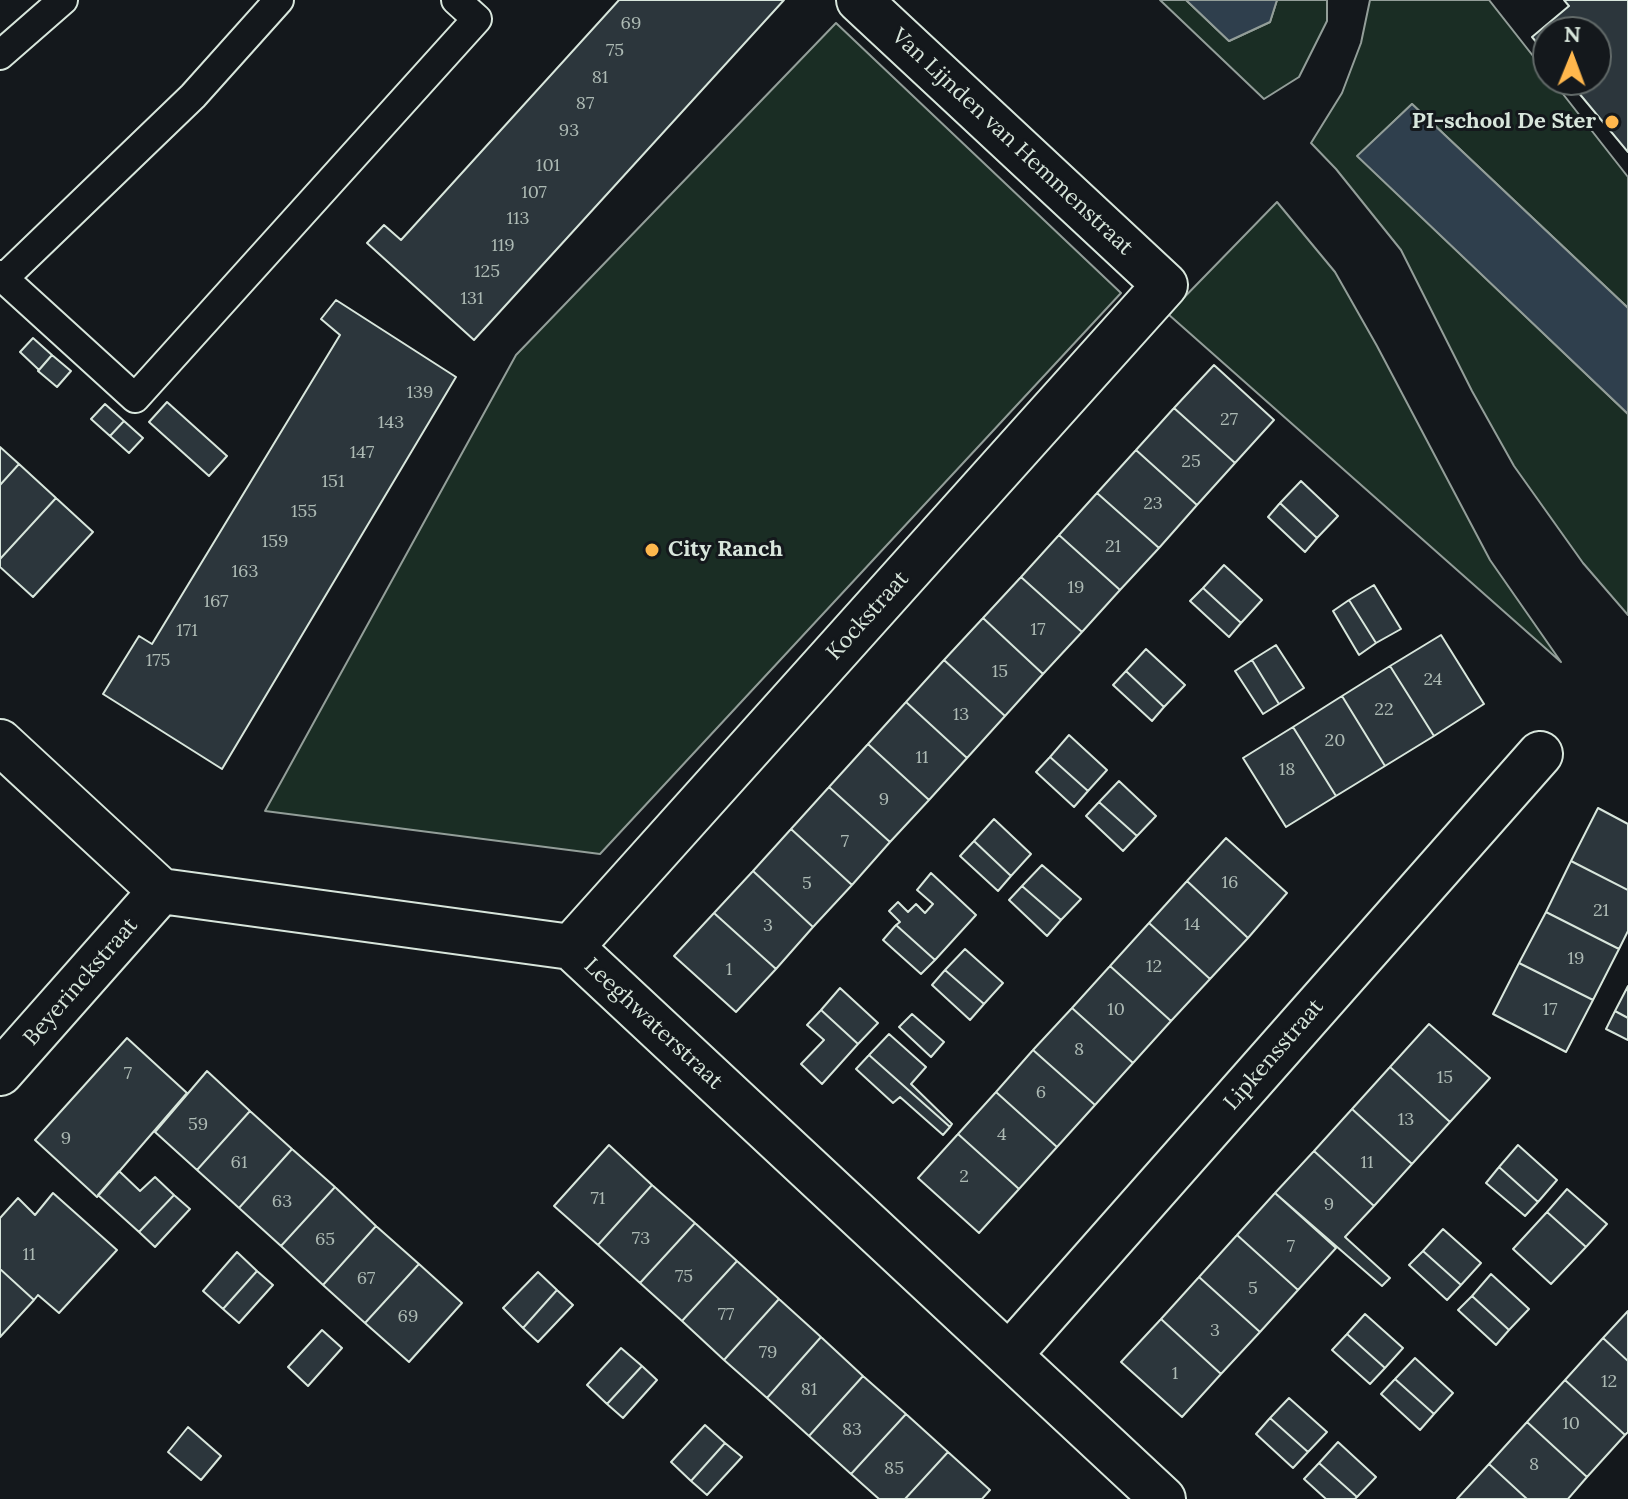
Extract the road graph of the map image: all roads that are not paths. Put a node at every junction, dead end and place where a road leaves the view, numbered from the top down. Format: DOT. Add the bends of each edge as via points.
graph roads {
  1 [pos="63,0"];
  2 [pos="279,0"];
  3 [pos="456,0"];
  4 [pos="859,0"];
  5 [pos="0,55"];
  6 [pos="2,277"];
  7 [pos="1165,285"];
  8 [pos="0,742"];
  9 [pos="1540,754"];
  10 [pos="161,891"];
  11 [pos="571,947"];
  12 [pos="0,1073"];
  13 [pos="1009,1355"];
  14 [pos="1163,1499"];
  1 -- 5 [label="lane"];
  2 -- 6 [label="lane" via="193,96"];
  3 -- 6 [label="lane" via="477,19 135,398"];
  4 -- 7 [label="street, Van Lijnden van Hemmenstraat"];
  7 -- 11 [label="street, Kockstraat"];
  8 -- 10 [label="street"];
  9 -- 13 [label="street, Lipkensstraat"];
  10 -- 11 [label="street, Leeghwaterstraat"];
  10 -- 12 [label="street, Beyerinckstraat"];
  11 -- 13 [label="street, Leeghwaterstraat"];
  13 -- 14 [label="street, Leeghwaterstraat"];
}
